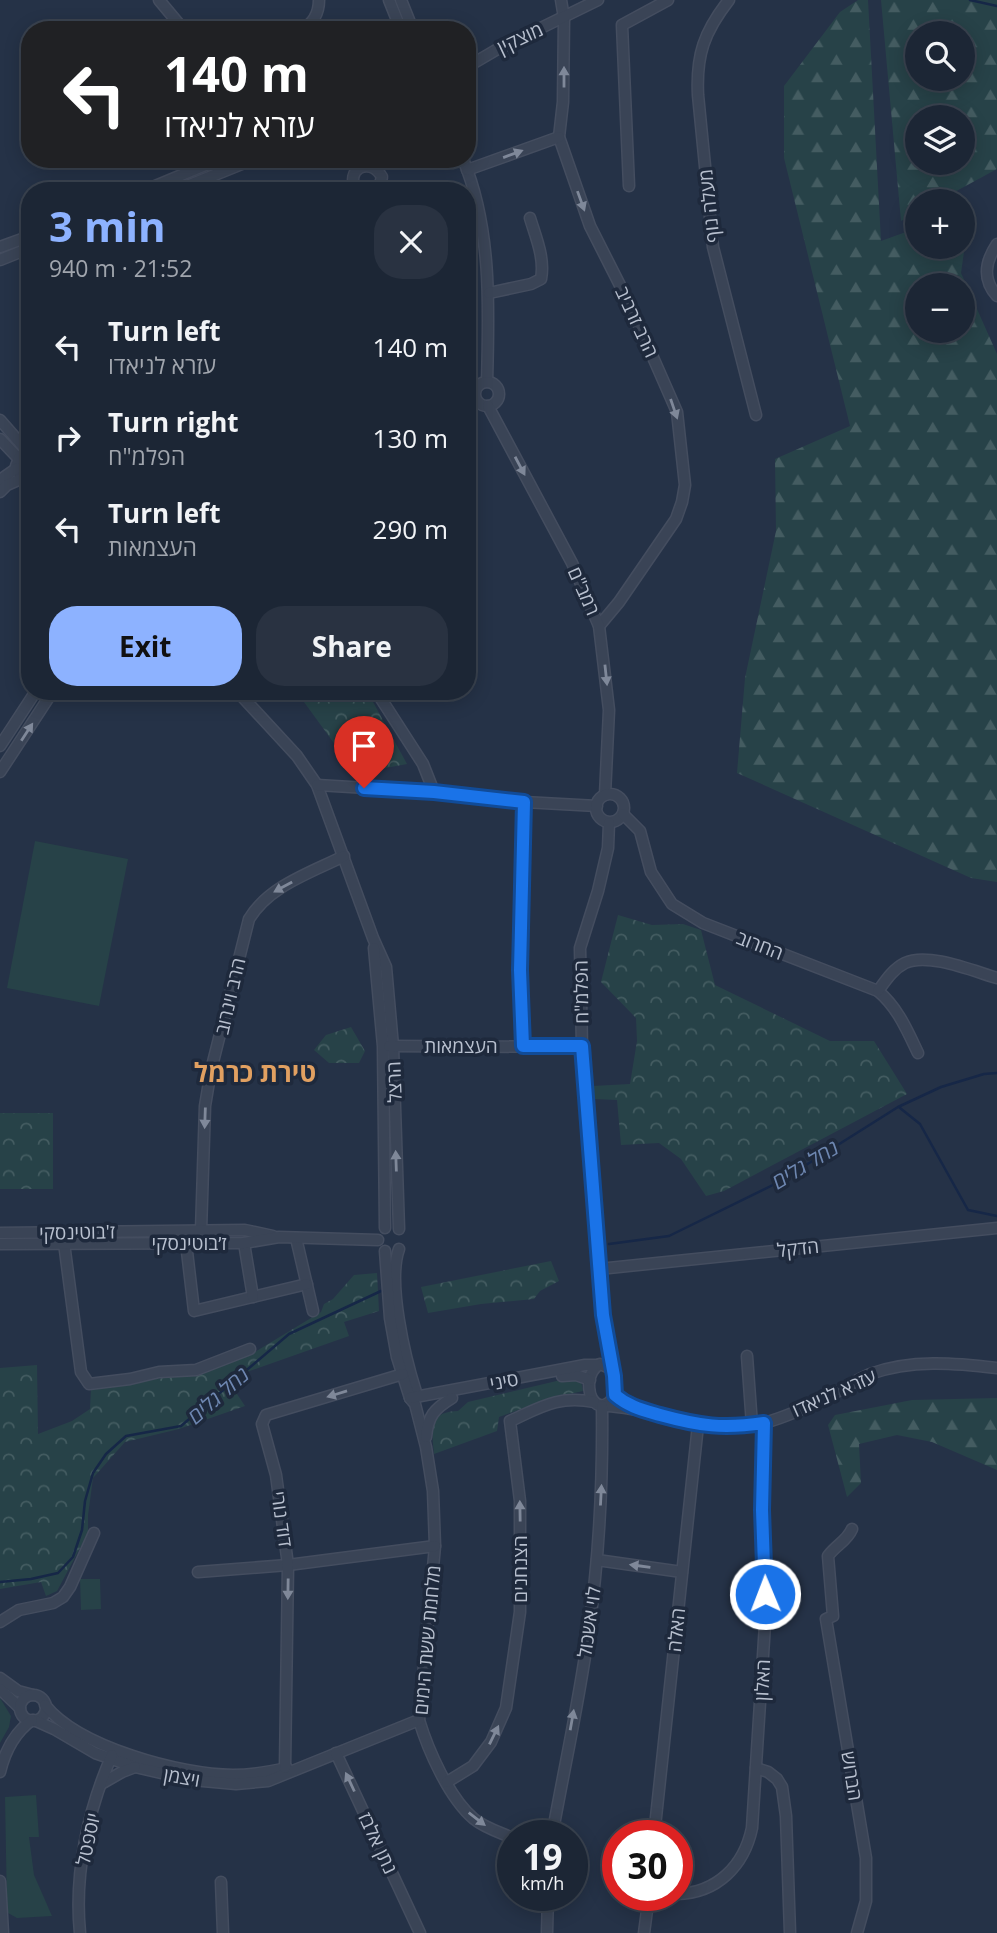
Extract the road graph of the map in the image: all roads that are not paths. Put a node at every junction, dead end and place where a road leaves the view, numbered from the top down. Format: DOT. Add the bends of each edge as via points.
graph roads {
  1 [pos="159,0"];
  2 [pos="319,0"];
  3 [pos="389,0"];
  4 [pos="401,0"];
  5 [pos="561,0"];
  6 [pos="598,0"];
  7 [pos="668,0"];
  8 [pos="729,0"];
  9 [pos="564,18"];
  10 [pos="176,21"];
  11 [pos="312,21"];
  12 [pos="397,21"];
  13 [pos="409,21"];
  14 [pos="481,58"];
  15 [pos="476,59"];
  16 [pos="476,61"];
  17 [pos="559,137"];
  18 [pos="476,162"];
  19 [pos="198,168"];
  20 [pos="232,168"];
  21 [pos="361,168"];
  22 [pos="358,169"];
  23 [pos="165,182"];
  24 [pos="197,182"];
  25 [pos="353,182"];
  26 [pos="629,186"];
  27 [pos="476,209"];
  28 [pos="530,218"];
  29 [pos="21,239"];
  30 [pos="997,244"];
  31 [pos="0,247"];
  32 [pos="21,252"];
  33 [pos="0,260"];
  34 [pos="489,293"];
  35 [pos="997,296"];
  36 [pos="487,382"];
  37 [pos="476,389"];
  38 [pos="476,398"];
  39 [pos="488,406"];
  40 [pos="756,415"];
  41 [pos="0,420"];
  42 [pos="0,439"];
  43 [pos="21,459"];
  44 [pos="21,462"];
  45 [pos="21,467"];
  46 [pos="21,469"];
  47 [pos="0,480"];
  48 [pos="0,492"];
  49 [pos="599,626"];
  50 [pos="30,700"];
  51 [pos="47,700"];
  52 [pos="237,700"];
  53 [pos="245,700"];
  54 [pos="382,700"];
  55 [pos="0,746"];
  56 [pos="0,772"];
  57 [pos="317,785"];
  58 [pos="434,792"];
  59 [pos="605,795"];
  60 [pos="524,802"];
  61 [pos="597,806"];
  62 [pos="623,814"];
  63 [pos="609,822"];
  64 [pos="344,856"];
  65 [pos="997,978"];
  66 [pos="878,991"];
  67 [pos="388,1046"];
  68 [pos="523,1046"];
  69 [pos="582,1046"];
  70 [pos="918,1054"];
  71 [pos="385,1228"];
  72 [pos="997,1228"];
  73 [pos="399,1229"];
  74 [pos="201,1231"];
  75 [pos="0,1233"];
  76 [pos="279,1237"];
  77 [pos="296,1238"];
  78 [pos="378,1240"];
  79 [pos="64,1243"];
  80 [pos="186,1243"];
  81 [pos="244,1243"];
  82 [pos="0,1244"];
  83 [pos="399,1249"];
  84 [pos="385,1251"];
  85 [pos="599,1269"];
  86 [pos="307,1284"];
  87 [pos="253,1297"];
  88 [pos="313,1311"];
  89 [pos="605,1333"];
  90 [pos="250,1349"];
  91 [pos="747,1356"];
  92 [pos="599,1364"];
  93 [pos="997,1368"];
  94 [pos="612,1370"];
  95 [pos="403,1374"];
  96 [pos="590,1380"];
  97 [pos="615,1395"];
  98 [pos="452,1398"];
  99 [pos="414,1400"];
  100 [pos="601,1405"];
  101 [pos="631,1407"];
  102 [pos="764,1423"];
  103 [pos="698,1425"];
  104 [pos="752,1425"];
  105 [pos="426,1447"];
  106 [pos="852,1529"];
  107 [pos="94,1533"];
  108 [pos="435,1546"];
  109 [pos="597,1560"];
  110 [pos="288,1566"];
  111 [pos="198,1572"];
  112 [pos="682,1572"];
  113 [pos="0,1622"];
  114 [pos="0,1678"];
  115 [pos="0,1689"];
  116 [pos="33,1695"];
  117 [pos="45,1705"];
  118 [pos="20,1710"];
  119 [pos="33,1720"];
  120 [pos="419,1720"];
  121 [pos="15,1736"];
  122 [pos="336,1753"];
  123 [pos="113,1754"];
  124 [pos="135,1767"];
  125 [pos="285,1768"];
  126 [pos="756,1768"];
  127 [pos="0,1772"];
  128 [pos="447,1782"];
  129 [pos="101,1784"];
  130 [pos="555,1820"];
  131 [pos="656,1820"];
  132 [pos="497,1832"];
  133 [pos="0,1881"];
  134 [pos="221,1882"];
  135 [pos="693,1892"];
  136 [pos="548,1911"];
  137 [pos="646,1911"];
  138 [pos="3,1933"];
  139 [pos="80,1933"];
  140 [pos="223,1933"];
  141 [pos="420,1933"];
  142 [pos="547,1933"];
  143 [pos="644,1933"];
  144 [pos="790,1933"];
  145 [pos="857,1933"];
  1 -- 10 [label="street"];
  2 -- 11 [label="street" via="319,13"];
  3 -- 12 [label="street"];
  4 -- 13 [label="street"];
  5 -- 9 [label="street, הרב זרביב"];
  6 -- 9 [label="street, מוצקין"];
  7 -- 26 [label="street" via="622,25"];
  8 -- 40 [label="street, מעלה נוף" via="712,21 703,43 698,95 713,247"];
  9 -- 14 [label="street, מוצקין"];
  17 -- 9 [label="street, הרב זרביב, one-way"];
  14 -- 15 [label="street, מוצקין"];
  14 -- 16 [label="street, מוצקין"];
  18 -- 17 [label="street, one-way"];
  17 -- 49 [label="street, הרב זרביב, one-way" via="590,226 677,412 685,474 676,519"];
  19 -- 23 [label="street"];
  20 -- 24 [label="street"];
  21 -- 22 [label="street"];
  22 -- 25 [label="street"];
  27 -- 34 [label="street, רמב\"ם"];
  28 -- 34 [label="street" via="541,252 541,279"];
  29 -- 31 [label="street"];
  30 -- 35 [label="street" via="985,273"];
  32 -- 33 [label="street"];
  34 -- 36 [label="street, רמב\"ם"];
  36 -- 37 [label="street, רמב\"ם"];
  36 -- 39 [label="street, רמב\"ם" via="498,388 499,396"];
  38 -- 39 [label="street, רמב\"ם"];
  39 -- 49 [label="street, רמב\"ם, one-way" via="572,563"];
  41 -- 43 [label="street"];
  42 -- 44 [label="street"];
  45 -- 47 [label="street"];
  46 -- 48 [label="street"];
  49 -- 59 [label="street, רמב\"ם, one-way" via="609,710"];
  50 -- 55 [label="street"];
  56 -- 51 [label="street, one-way"];
  52 -- 57 [label="street, הרצל"];
  53 -- 57 [label="street, הרצל"];
  54 -- 58 [label="street" via="423,764"];
  57 -- 58 [label="street"];
  57 -- 64 [label="street, הרצל"];
  58 -- 60 [label="street"];
  59 -- 61 [label="street"];
  59 -- 62 [label="street" via="620,799"];
  60 -- 61 [label="street"];
  60 -- 68 [label="street"];
  61 -- 63 [label="street" via="598,815"];
  62 -- 63 [label="street"];
  62 -- 66 [label="street, החרוב" via="640,831 651,872 672,904 703,923"];
  63 -- 69 [label="street, הפלמ\"ח" via="608,848 580,948"];
  64 -- 67 [label="street, הרצל" via="373,939"];
  64 -- 74 [label="street, הרב וינרוב, one-way" via="274,892 258,904 249,919 205,1106"];
  65 -- 66 [label="street" via="927,959 907,962"];
  66 -- 70 [label="street, החרוב" via="903,1021"];
  67 -- 68 [label="street, העצמאות"];
  67 -- 71 [label="street, הרצל"];
  73 -- 67 [label="street, הרצל, one-way"];
  68 -- 69 [label="street, העצמאות"];
  69 -- 85 [label="street, הפלמ\"ח"];
  71 -- 73 [label="street"];
  71 -- 78 [label="street"];
  72 -- 85 [label="street, הדקל"];
  73 -- 83 [label="street" via="404,1239"];
  74 -- 75 [label="street, ז'בוטינסקי"];
  74 -- 76 [label="street, ז'בוטינסקי" via="245,1230"];
  76 -- 77 [label="street, ז׳בוטינסקי"];
  76 -- 81 [label="street, ז׳בוטינסקי"];
  77 -- 78 [label="street, ז׳בוטינסקי"];
  77 -- 86 [label="street"];
  78 -- 84 [label="street"];
  79 -- 80 [label="street, ז׳בוטינסקי"];
  79 -- 82 [label="street, ז׳בוטינסקי"];
  79 -- 90 [label="street" via="81,1372 89,1384 196,1370"];
  80 -- 81 [label="street, ז׳בוטינסקי"];
  80 -- 87 [label="street" via="194,1311"];
  81 -- 87 [label="street"];
  83 -- 84 [label="street"];
  83 -- 99 [label="street, מלחמת ששת הימים" via="395,1265 399,1320"];
  84 -- 95 [label="street, מלחמת ששת הימים" via="393,1336"];
  85 -- 89 [label="street, הפלמ\"ח"];
  86 -- 87 [label="street"];
  86 -- 88 [label="street"];
  89 -- 92 [label="street, הפלמ\"ח"];
  89 -- 94 [label="street, הפלמ\"ח"];
  91 -- 104 [label="street"];
  92 -- 94 [label="street"];
  92 -- 96 [label="street, הפלמ\"ח"];
  92 -- 99 [label="street, סיני"];
  93 -- 102 [label="street, עזרא לניאדו" via="917,1363 871,1374"];
  94 -- 97 [label="street, הפלמ\"ח"];
  95 -- 99 [label="street, מלחמת ששת הימים"];
  95 -- 110 [label="street, דוד נורי, one-way" via="266,1415 262,1424 276,1475"];
  96 -- 98 [label="street, סיני" via="567,1375"];
  96 -- 100 [label="street, לוי אשכול" via="590,1393"];
  97 -- 100 [label="street"];
  97 -- 101 [label="street, עזרא לניאדו"];
  98 -- 99 [label="street, סיני"];
  98 -- 105 [label="street" via="429,1417"];
  99 -- 105 [label="street, מלחמת ששת הימים"];
  100 -- 101 [label="street, עזרא לניאדו"];
  109 -- 100 [label="street, לוי אשכול, one-way"];
  128 -- 100 [label="street, הצנחנים, one-way" via="472,1766 491,1742 506,1708 520,1612 520,1501 510,1421 552,1401 577,1399"];
  101 -- 103 [label="street, עזרא לניאדו"];
  102 -- 104 [label="street, עזרא לניאדו"];
  102 -- 126 [label="street, האלון" via="765,1624"];
  103 -- 104 [label="street, עזרא לניאדו"];
  103 -- 112 [label="street, האלה"];
  105 -- 108 [label="street, מלחמת ששת הימים"];
  106 -- 145 [label="street, הברוש" via="828,1556 833,1616 826,1619 866,1858 866,1901"];
  107 -- 113 [label="street" via="63,1597 19,1610"];
  108 -- 110 [label="street"];
  108 -- 120 [label="street, מלחמת ששת הימים"];
  112 -- 109 [label="street, one-way"];
  130 -- 109 [label="street, לוי אשכול, one-way"];
  110 -- 111 [label="street"];
  110 -- 125 [label="street, דוד נורי, one-way"];
  112 -- 131 [label="street, האלה"];
  114 -- 116 [label="street"];
  115 -- 118 [label="street"];
  116 -- 117 [label="street"];
  116 -- 118 [label="street" via="25,1698"];
  117 -- 119 [label="street" via="43,1715"];
  117 -- 123 [label="street, ויצמן" via="68,1728"];
  118 -- 119 [label="street"];
  118 -- 121 [label="street"];
  119 -- 121 [label="street"];
  119 -- 123 [label="street, ויצמן"];
  120 -- 122 [label="street, ויצמן"];
  120 -- 128 [label="street, מלחמת ששת הימים"];
  121 -- 127 [label="street"];
  122 -- 124 [label="street, ויצמן" via="256,1783 192,1780"];
  122 -- 125 [label="street, ויצמן"];
  141 -- 122 [label="street, נתן אלבז, one-way"];
  123 -- 124 [label="street, ויצמן"];
  123 -- 125 [label="street, ויצמן" via="209,1774 259,1774"];
  123 -- 129 [label="street, יוספטל"];
  124 -- 129 [label="street"];
  126 -- 135 [label="street, האלון" via="752,1828 743,1855 723,1879"];
  126 -- 144 [label="street" via="768,1772 782,1787"];
  128 -- 132 [label="street, מלחמת ששת הימים, one-way" via="460,1805"];
  129 -- 139 [label="street, יוספטל" via="83,1855 77,1903"];
  133 -- 138 [label="street"];
  134 -- 140 [label="street"];
  136 -- 142 [label="street"];
  137 -- 143 [label="street"];
}
